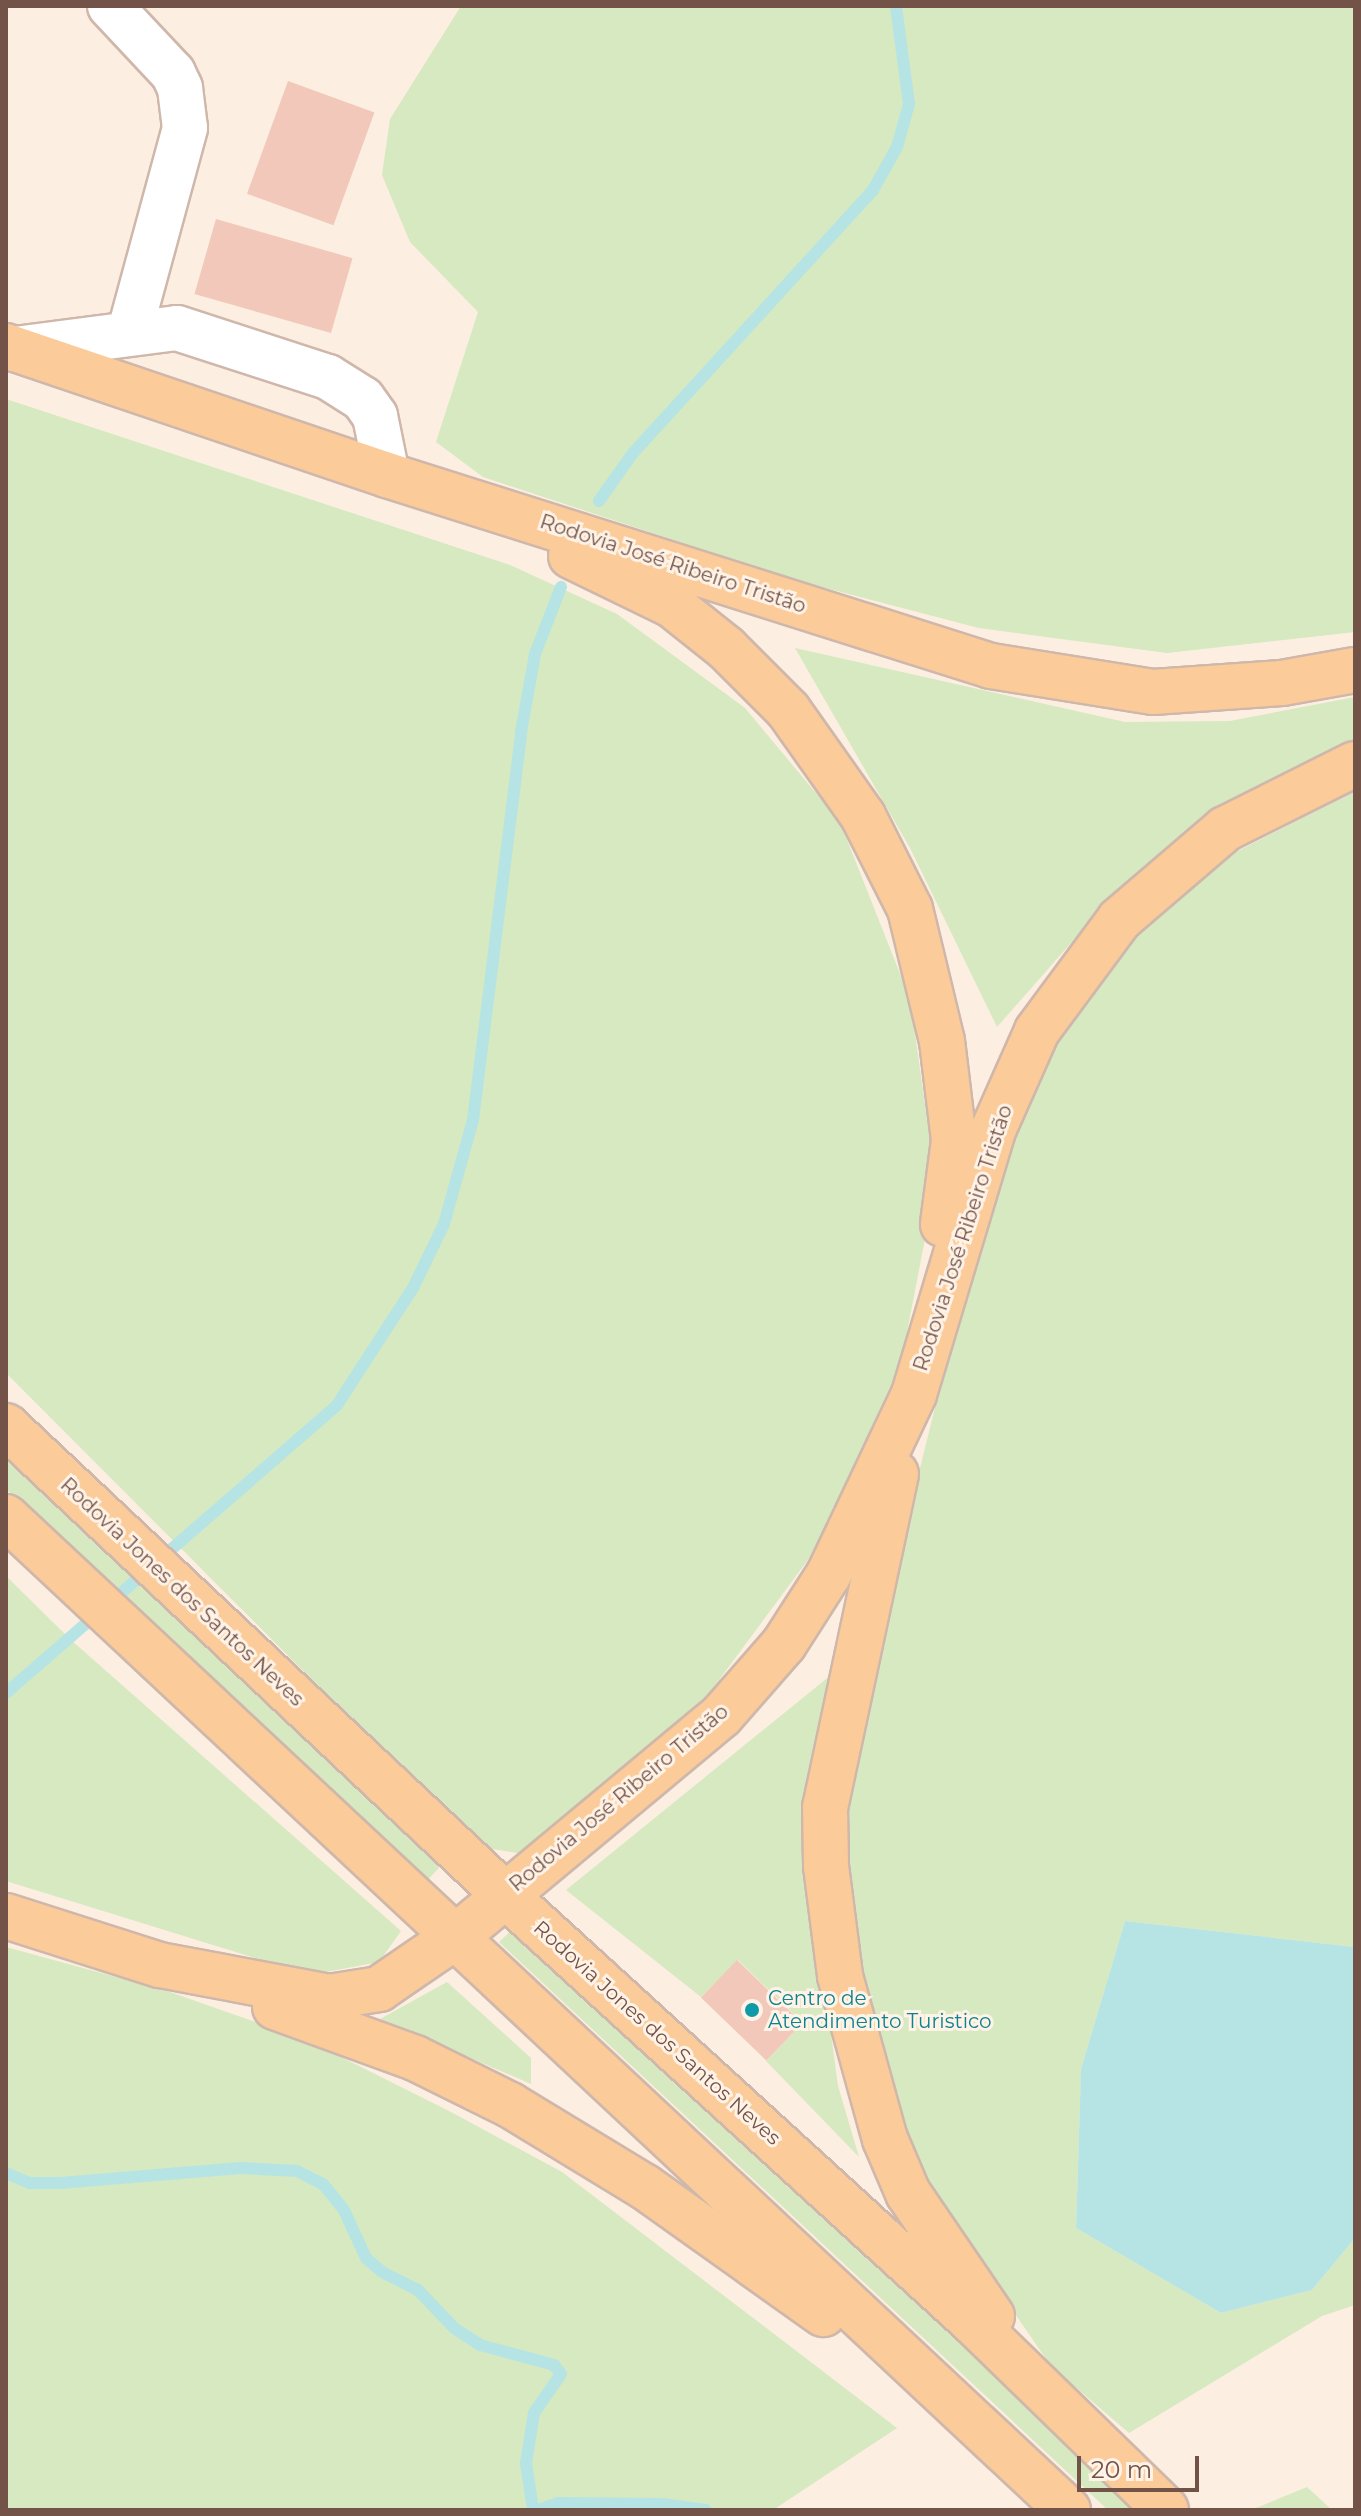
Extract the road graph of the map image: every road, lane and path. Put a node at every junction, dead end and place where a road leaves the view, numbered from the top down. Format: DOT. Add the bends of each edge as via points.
graph roads {
  1 [pos="110,6"];
  2 [pos="130,331"];
  3 [pos="10,348"];
  4 [pos="387,475"];
  5 [pos="1355,670"];
  6 [pos="1355,764"];
  7 [pos="927,1345"];
  8 [pos="914,1394"];
  9 [pos="6,1426"];
  10 [pos="6,1517"];
  11 [pos="505,1895"];
  12 [pos="6,1916"];
  13 [pos="458,1935"];
  14 [pos="160,1965"];
  15 [pos="1027,2374"];
  16 [pos="953,2407"];
  17 [pos="1068,2510"];
  18 [pos="1166,2510"];
  1 -- 2 [label="lane" via="173,73 185,128"];
  2 -- 3 [label="lane"];
  2 -- 4 [label="lane" via="188,330 350,389 375,416"];
  3 -- 4 [label="main road, Rodovia José Ribeiro Tristão"];
  4 -- 5 [label="main road, Rodovia José Ribeiro Tristão" via="1020,672 1153,692 1282,683"];
  4 -- 7 [label="main road" via="672,605 765,683 827,760 863,816 910,909 942,1041 953,1126"];
  6 -- 7 [label="main road, Rodovia José Ribeiro Tristão" via="1225,829 1119,920 1037,1031 994,1128"];
  7 -- 8 [label="main road, Rodovia José Ribeiro Tristão"];
  8 -- 11 [label="main road, Rodovia José Ribeiro Tristão" via="829,1574 784,1644 721,1716"];
  8 -- 15 [label="main road" via="825,1807 826,1866 840,1976 885,2139 908,2193"];
  9 -- 11 [label="main road, Rodovia Jones dos Santos Neves"];
  10 -- 13 [label="main road"];
  11 -- 13 [label="main road, Rodovia José Ribeiro Tristão"];
  11 -- 15 [label="main road, Rodovia Jones dos Santos Neves"];
  12 -- 14 [label="main road, Rodovia José Ribeiro Tristão"];
  13 -- 14 [label="main road, Rodovia José Ribeiro Tristão" via="379,1989 329,1997"];
  13 -- 16 [label="main road"];
  14 -- 16 [label="main road" via="415,2058 510,2105 645,2187"];
  15 -- 18 [label="main road, Rodovia Jones dos Santos Neves"];
  16 -- 17 [label="main road"];
}
